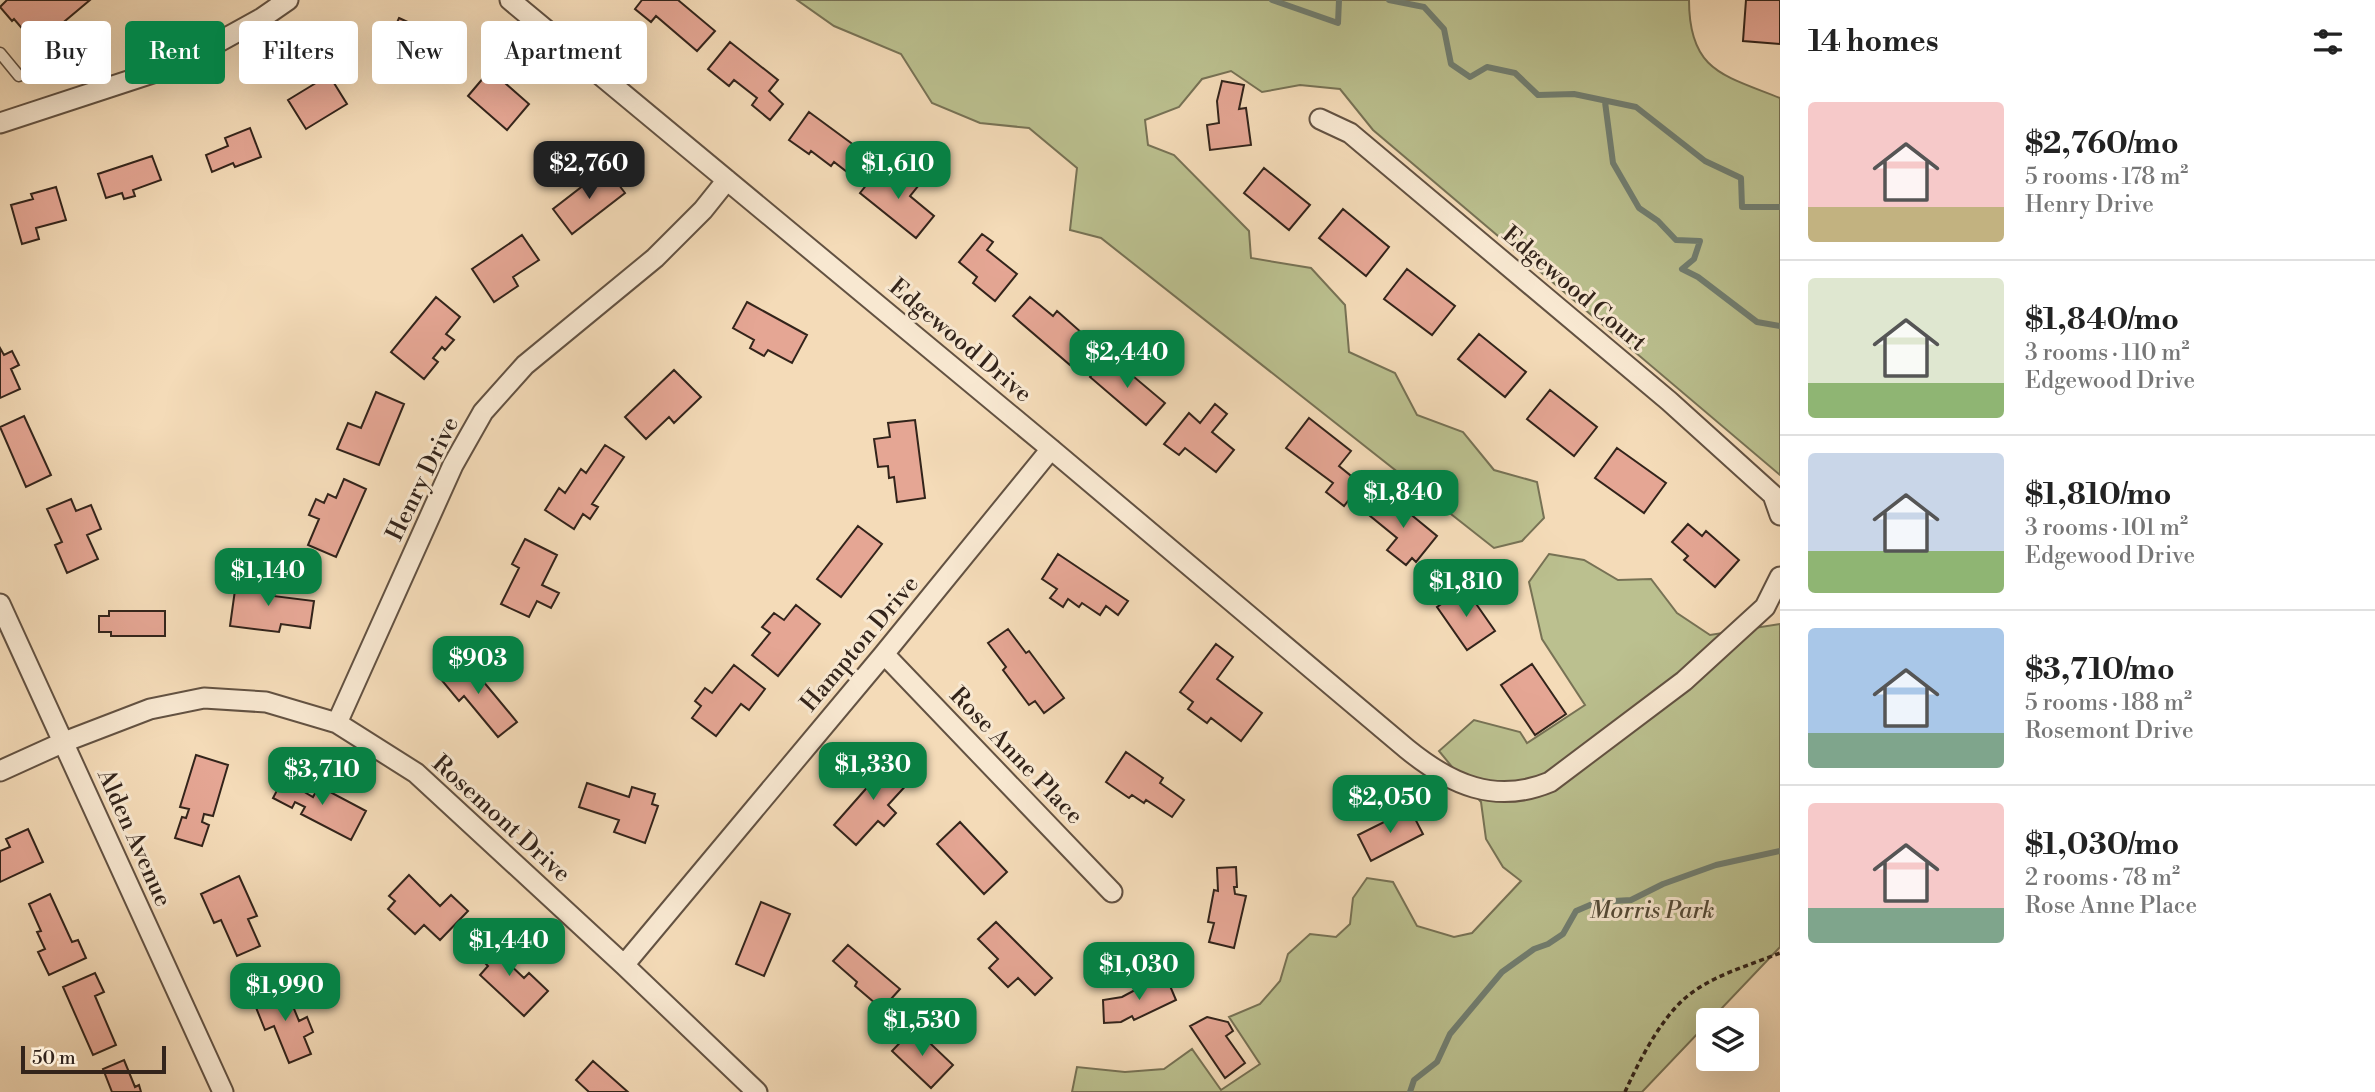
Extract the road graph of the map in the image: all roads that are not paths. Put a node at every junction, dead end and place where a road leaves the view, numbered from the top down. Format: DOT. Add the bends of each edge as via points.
graph roads {
  1 [pos="288,0"];
  2 [pos="510,0"];
  3 [pos="0,53"];
  4 [pos="19,76"];
  5 [pos="1320,119"];
  6 [pos="0,124"];
  7 [pos="727,180"];
  8 [pos="1051,449"];
  9 [pos="1780,514"];
  10 [pos="1780,578"];
  11 [pos="0,604"];
  12 [pos="884,654"];
  13 [pos="337,723"];
  14 [pos="64,742"];
  15 [pos="0,771"];
  16 [pos="1112,892"];
  17 [pos="624,965"];
  18 [pos="223,1092"];
  19 [pos="757,1092"];
  1 -- 6 [label="street" via="177,65"];
  2 -- 7 [label="street, Edgewood Drive"];
  3 -- 4 [label="lane"];
  5 -- 9 [label="street, Edgewood Court" via="1350,133 1669,401 1773,495"];
  7 -- 8 [label="street, Edgewood Drive"];
  7 -- 13 [label="street, Henry Drive" via="655,258 525,365 483,412 453,465"];
  8 -- 10 [label="street, Edgewood Drive" via="1407,749 1466,786 1513,790 1550,782 1684,681 1765,607"];
  8 -- 12 [label="street, Hampton Drive"];
  11 -- 14 [label="street, Alden Avenue"];
  12 -- 16 [label="street, Rose Anne Place"];
  12 -- 17 [label="street, Hampton Drive"];
  13 -- 14 [label="street, Rosemont Drive" via="266,702 204,698 150,709"];
  13 -- 17 [label="street, Rosemont Drive" via="416,773"];
  14 -- 15 [label="street, Rosemont Drive"];
  14 -- 18 [label="street, Alden Avenue"];
  17 -- 19 [label="street, Rosemont Drive"];
}
